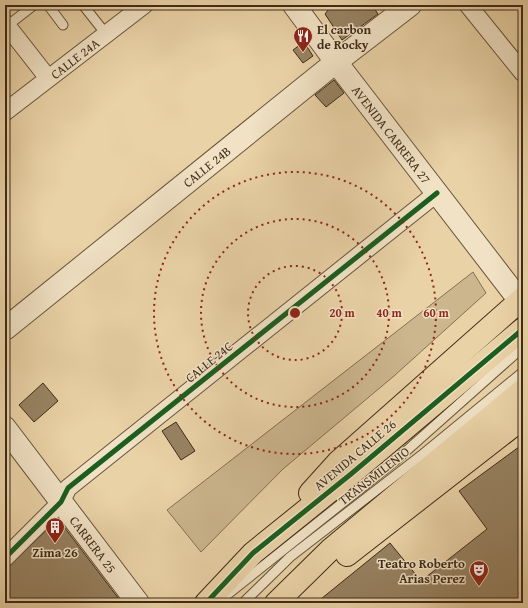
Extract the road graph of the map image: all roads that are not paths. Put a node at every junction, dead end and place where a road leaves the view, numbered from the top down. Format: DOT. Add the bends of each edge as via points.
graph roads {
  1 [pos="34,5"];
  2 [pos="48,5"];
  3 [pos="83,5"];
  4 [pos="144,5"];
  5 [pos="294,5"];
  6 [pos="410,5"];
  7 [pos="468,5"];
  8 [pos="6,25"];
  9 [pos="63,25"];
  10 [pos="106,34"];
  11 [pos="336,62"];
  12 [pos="523,73"];
  13 [pos="48,78"];
  14 [pos="5,112"];
  15 [pos="437,194"];
  16 [pos="521,300"];
  17 [pos="5,329"];
  18 [pos="523,329"];
  19 [pos="523,347"];
  20 [pos="523,372"];
  21 [pos="523,390"];
  22 [pos="523,418"];
  23 [pos="5,428"];
  24 [pos="61,502"];
  25 [pos="253,553"];
  26 [pos="5,558"];
  27 [pos="138,603"];
  28 [pos="206,603"];
  29 [pos="220,603"];
  30 [pos="243,603"];
  31 [pos="276,603"];
  32 [pos="282,603"];
  1 -- 8 [label="lane"];
  2 -- 9 [label="lane"];
  3 -- 10 [label="lane"];
  4 -- 10 [label="street, CALLE 24A"];
  5 -- 11 [label="street, AVENIDA CARRERA 27"];
  6 -- 11 [label="street, CALLE 24B"];
  7 -- 12 [label="street"];
  8 -- 13 [label="street"];
  10 -- 13 [label="street, CALLE 24A"];
  11 -- 15 [label="street, AVENIDA CARRERA 27"];
  11 -- 17 [label="street, CALLE 24B"];
  13 -- 14 [label="street, CALLE 24A"];
  15 -- 16 [label="street, AVENIDA CARRERA 27"];
  15 -- 24 [label="street, CALLE 24C" via="68,488"];
  16 -- 25 [label="main road" via="338,462"];
  18 -- 25 [label="main road, AVENIDA CALLE 26"];
  19 -- 29 [label="lane, TRANSMILENIO" via="394,461 232,590"];
  20 -- 30 [label="lane, TRANSMILENIO" via="423,454 290,557"];
  21 -- 31 [label="main road" via="330,550"];
  22 -- 32 [label="main road"];
  23 -- 24 [label="street, CARRERA 25"];
  24 -- 26 [label="street, CALLE 24C"];
  24 -- 27 [label="street, CARRERA 25"];
  25 -- 28 [label="main road, AVENIDA CALLE 26"];
}
